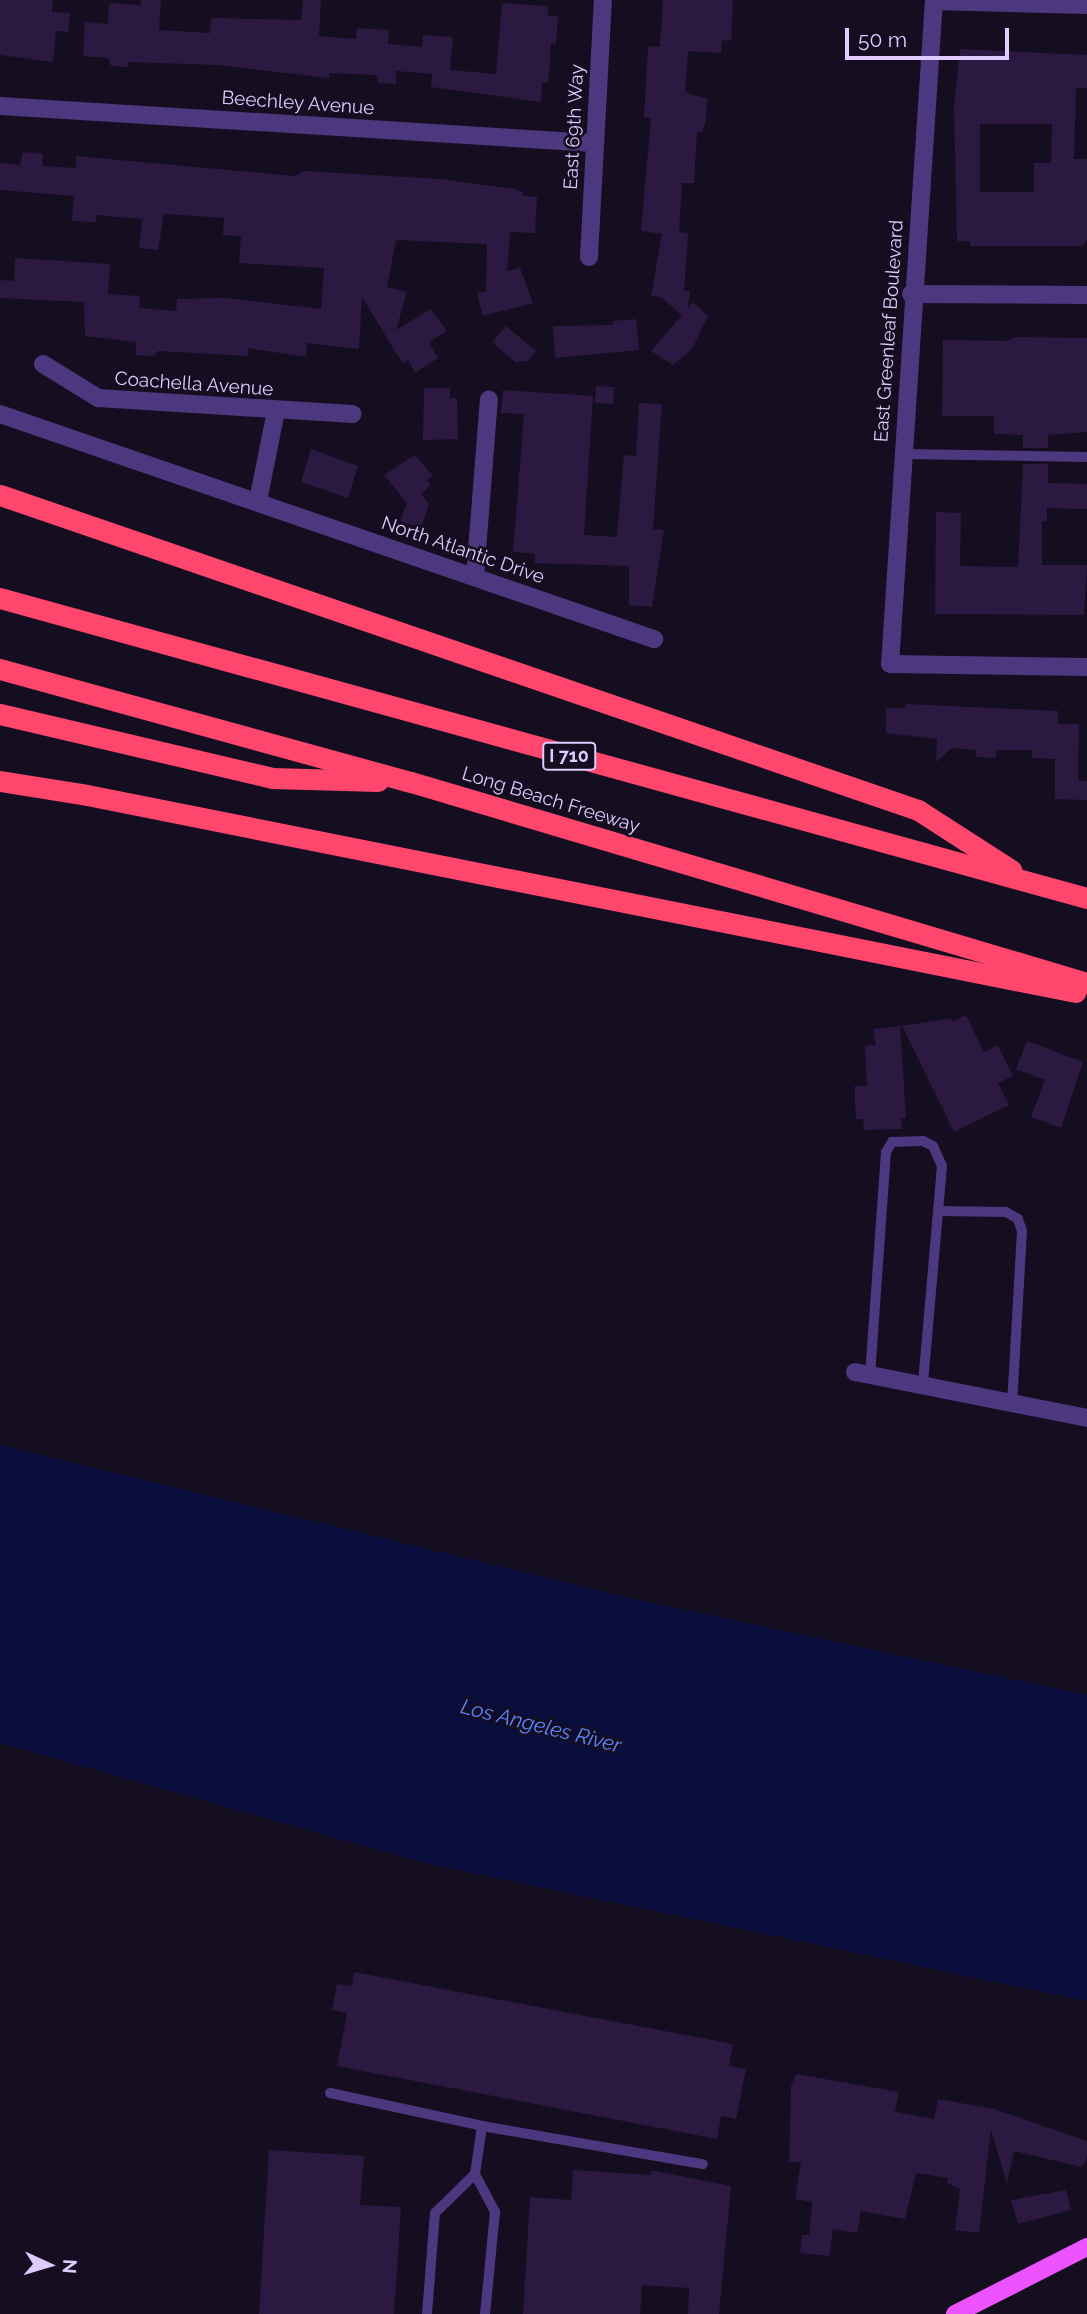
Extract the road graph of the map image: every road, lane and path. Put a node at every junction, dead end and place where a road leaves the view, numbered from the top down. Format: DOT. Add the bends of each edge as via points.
graph roads {
  1 [pos="603,0"];
  2 [pos="934,1"];
  3 [pos="1087,5"];
  4 [pos="0,106"];
  5 [pos="593,143"];
  6 [pos="589,257"];
  7 [pos="911,294"];
  8 [pos="1087,295"];
  9 [pos="43,364"];
  10 [pos="489,400"];
  11 [pos="276,411"];
  12 [pos="0,414"];
  13 [pos="352,414"];
  14 [pos="902,454"];
  15 [pos="1087,457"];
  16 [pos="0,495"];
  17 [pos="258,501"];
  18 [pos="475,576"];
  19 [pos="0,597"];
  20 [pos="654,639"];
  21 [pos="1087,667"];
  22 [pos="0,669"];
  23 [pos="0,714"];
  24 [pos="0,781"];
  25 [pos="411,782"];
  26 [pos="1028,881"];
  27 [pos="1087,898"];
  28 [pos="1087,983"];
  29 [pos="1087,994"];
  30 [pos="938,1211"];
  31 [pos="862,1373"];
  32 [pos="923,1385"];
  33 [pos="1012,1403"];
  34 [pos="1087,1418"];
  35 [pos="330,2093"];
  36 [pos="482,2126"];
  37 [pos="703,2164"];
  38 [pos="475,2174"];
  39 [pos="1087,2247"];
  40 [pos="426,2314"];
  41 [pos="485,2314"];
  42 [pos="955,2314"];
  1 -- 5 [label="street, East 69th Way"];
  2 -- 3 [label="street"];
  2 -- 7 [label="street, East Greenleaf Boulevard"];
  4 -- 5 [label="street, Beechley Avenue"];
  5 -- 6 [label="street, East 69th Way"];
  7 -- 8 [label="street"];
  7 -- 14 [label="street, East Greenleaf Boulevard"];
  9 -- 11 [label="street, Coachella Avenue" via="98,398"];
  10 -- 18 [label="street"];
  11 -- 13 [label="street, Coachella Avenue"];
  11 -- 17 [label="street"];
  12 -- 17 [label="street"];
  14 -- 15 [label="lane"];
  14 -- 21 [label="street, East Greenleaf Boulevard" via="890,664"];
  16 -- 26 [label="highway" via="918,810"];
  17 -- 18 [label="street, North Atlantic Drive"];
  18 -- 20 [label="street, North Atlantic Drive"];
  19 -- 26 [label="highway, I 710"];
  22 -- 25 [label="highway, Long Beach Freeway"];
  23 -- 25 [label="highway" via="272,778"];
  24 -- 29 [label="highway"];
  25 -- 28 [label="highway, Long Beach Freeway"];
  26 -- 27 [label="highway, I 710"];
  30 -- 31 [label="lane" via="940,1156 923,1141 892,1142 886,1152"];
  30 -- 32 [label="lane"];
  30 -- 33 [label="lane" via="1006,1212 1018,1219 1022,1231"];
  31 -- 32 [label="street"];
  32 -- 33 [label="street"];
  33 -- 34 [label="street"];
  35 -- 36 [label="lane"];
  36 -- 37 [label="lane"];
  36 -- 38 [label="lane"];
  38 -- 40 [label="lane" via="435,2213"];
  38 -- 41 [label="lane" via="495,2213"];
  39 -- 42 [label="main road"];
}
